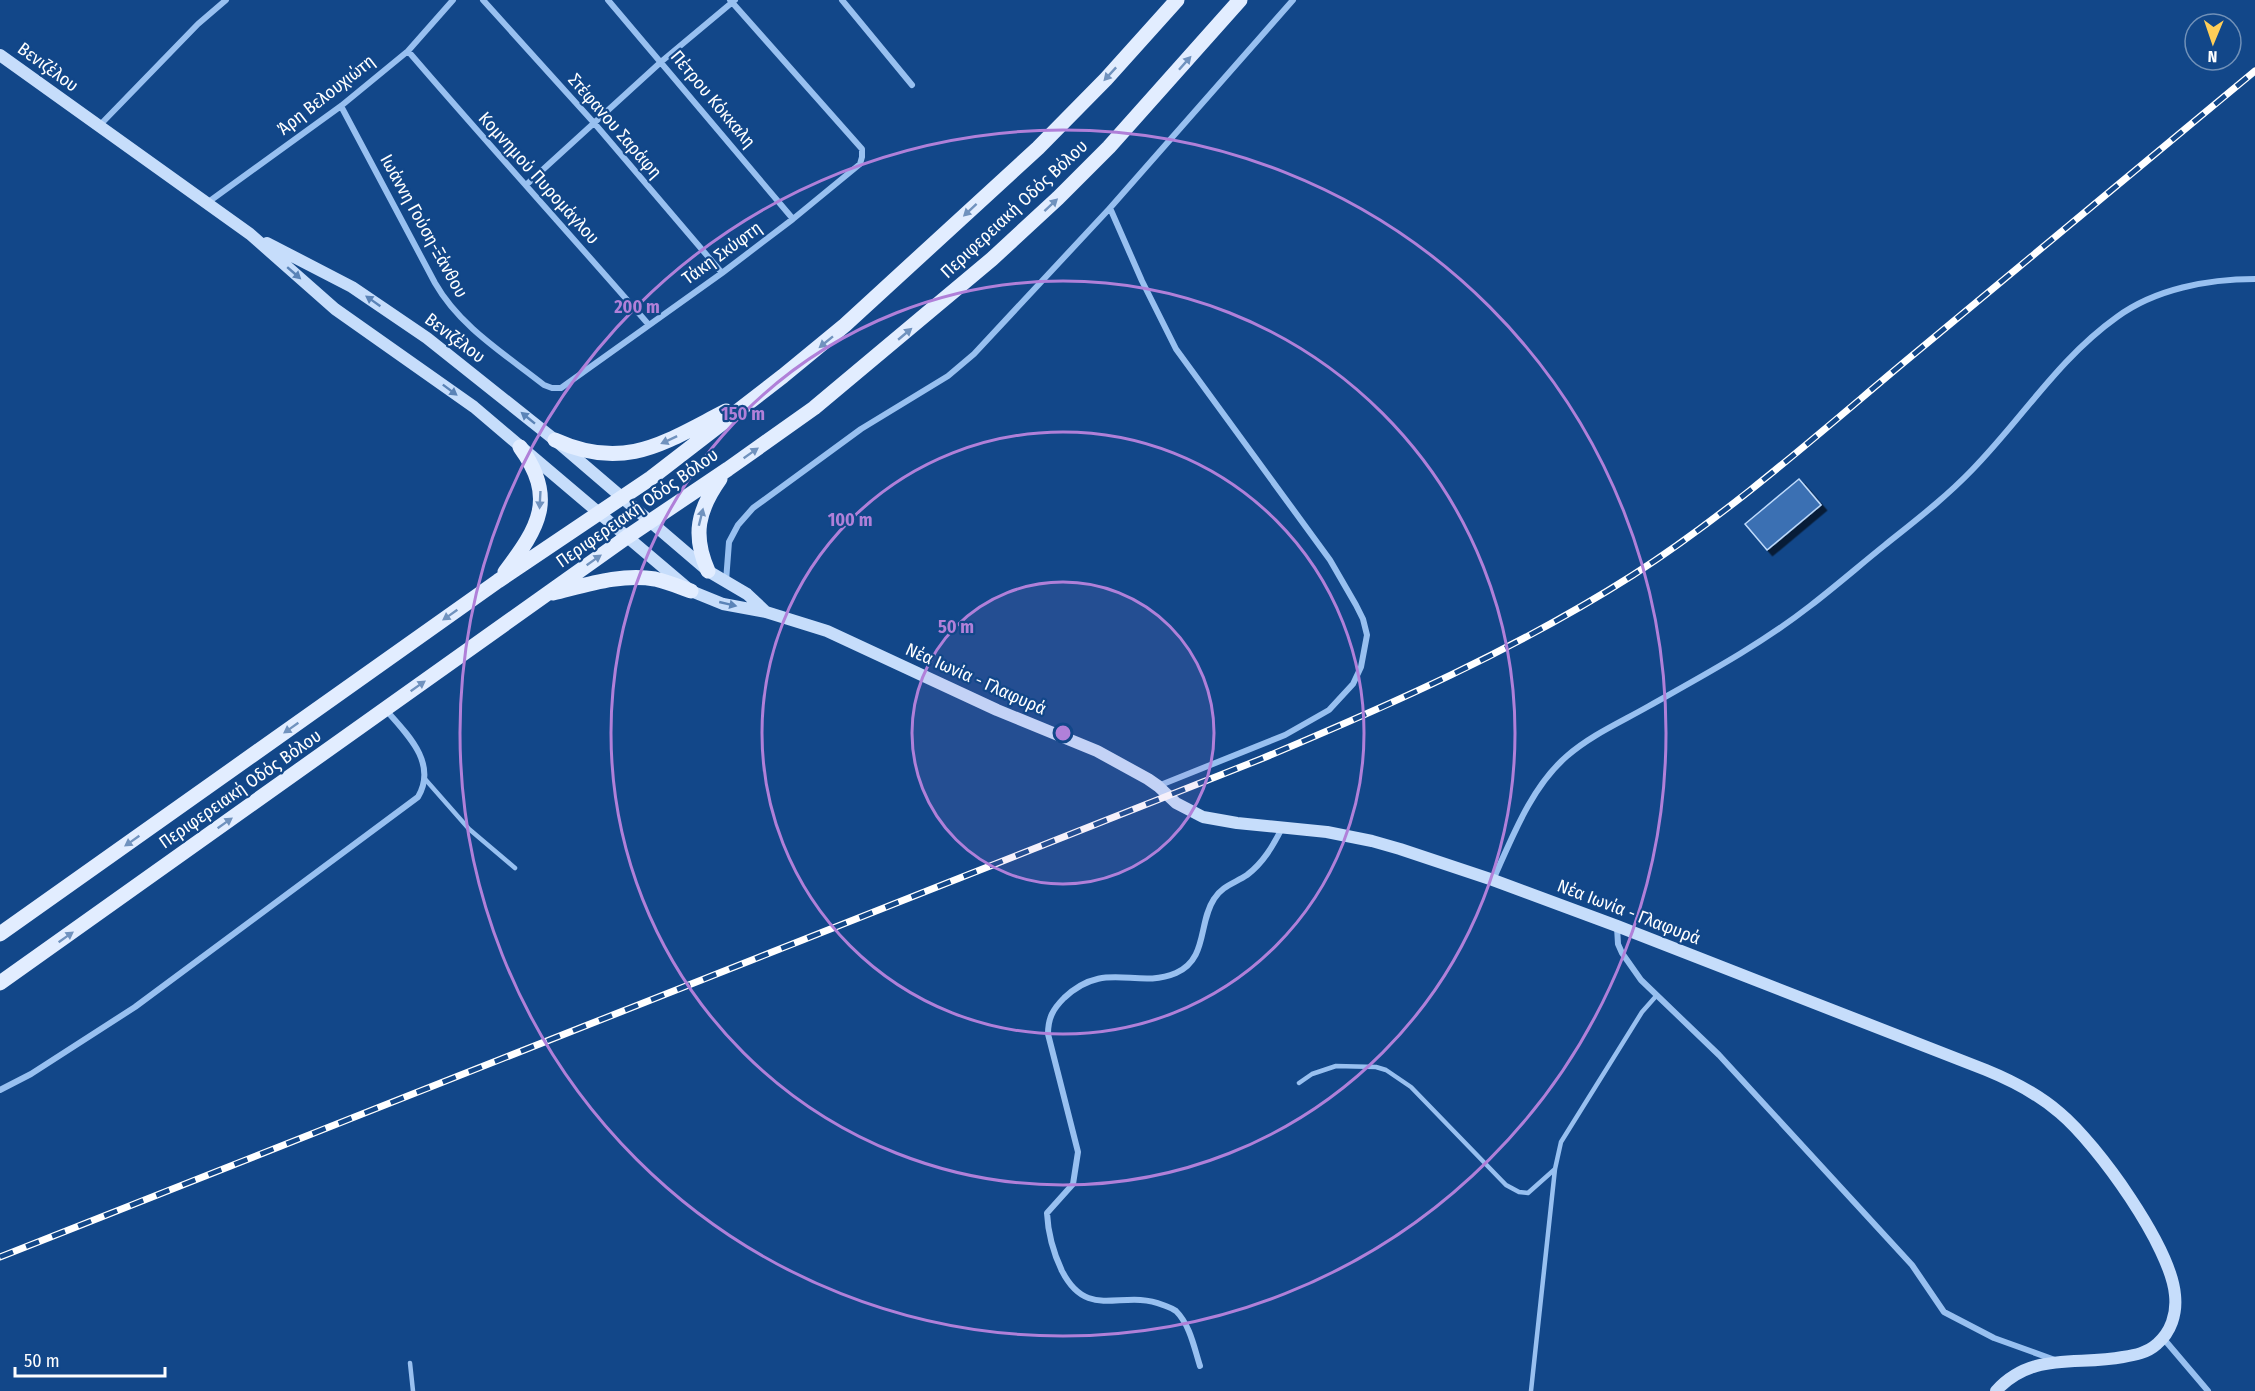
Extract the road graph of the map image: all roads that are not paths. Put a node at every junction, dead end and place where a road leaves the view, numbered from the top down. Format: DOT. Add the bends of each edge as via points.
graph roads {
  1 [pos="226,0"];
  2 [pos="453,0"];
  3 [pos="483,0"];
  4 [pos="608,0"];
  5 [pos="842,0"];
  6 [pos="1177,0"];
  7 [pos="1240,0"];
  8 [pos="1293,0"];
  9 [pos="733,1"];
  10 [pos="408,51"];
  11 [pos="0,55"];
  12 [pos="662,61"];
  13 [pos="912,85"];
  14 [pos="341,106"];
  15 [pos="595,124"];
  16 [pos="99,126"];
  17 [pos="526,185"];
  18 [pos="207,203"];
  19 [pos="1110,208"];
  20 [pos="794,219"];
  21 [pos="250,234"];
  22 [pos="722,273"];
  23 [pos="2255,279"];
  24 [pos="649,325"];
  25 [pos="556,388"];
  26 [pos="759,395"];
  27 [pos="555,440"];
  28 [pos="520,447"];
  29 [pos="728,469"];
  30 [pos="621,496"];
  31 [pos="598,513"];
  32 [pos="650,521"];
  33 [pos="627,537"];
  34 [pos="708,571"];
  35 [pos="498,581"];
  36 [pos="726,582"];
  37 [pos="691,591"];
  38 [pos="545,596"];
  39 [pos="766,612"];
  40 [pos="385,709"];
  41 [pos="425,779"];
  42 [pos="1158,786"];
  43 [pos="1282,828"];
  44 [pos="515,868"];
  45 [pos="1493,880"];
  46 [pos="1617,926"];
  47 [pos="0,934"];
  48 [pos="0,984"];
  49 [pos="1657,995"];
  50 [pos="1299,1083"];
  51 [pos="0,1090"];
  52 [pos="1555,1169"];
  53 [pos="2163,1338"];
  54 [pos="410,1362"];
  55 [pos="2061,1362"];
  56 [pos="1200,1366"];
  57 [pos="413,1391"];
  58 [pos="1531,1391"];
  59 [pos="1996,1391"];
  60 [pos="2208,1391"];
  1 -- 16 [label="street"];
  2 -- 10 [label="street, Άρη Βελουχιώτη"];
  3 -- 15 [label="street, Στέφανου Σαράφη"];
  4 -- 12 [label="street, Πέτρου Κόκκαλη"];
  5 -- 13 [label="street"];
  6 -- 26 [label="main road, Περιφερειακή Οδός Βόλου, one-way" via="1038,148 845,325"];
  29 -- 7 [label="main road, Περιφερειακή Οδός Βόλου, one-way" via="824,400 992,260 1108,147"];
  8 -- 19 [label="street"];
  9 -- 12 [label="street"];
  9 -- 20 [label="street, Τάκη Σκύφτη" via="862,149 860,164"];
  10 -- 14 [label="street, Άρη Βελουχιώτη"];
  10 -- 17 [label="street, Κομνημού Πυρομάγλου"];
  11 -- 16 [label="main road, Βενιζέλου"];
  12 -- 15 [label="street"];
  12 -- 20 [label="street, Πέτρου Κόκκαλη"];
  14 -- 18 [label="street, Άρη Βελουχιώτη"];
  14 -- 25 [label="street, Ιωάννη Γούση-Ξάνθου" via="450,306 478,334 544,385"];
  15 -- 17 [label="street"];
  15 -- 22 [label="street, Στέφανου Σαράφη"];
  16 -- 18 [label="main road, Βενιζέλου"];
  17 -- 24 [label="street, Κομνημού Πυρομάγλου"];
  18 -- 21 [label="main road, Βενιζέλου"];
  19 -- 36 [label="street" via="960,367 861,429 753,508 729,542"];
  19 -- 42 [label="street" via="1176,349 1330,560 1360,612 1367,636 1353,684 1329,710 1285,735"];
  20 -- 22 [label="street, Τάκη Σκύφτη"];
  27 -- 21 [label="main road, Βενιζέλου, one-way" via="427,338 352,287"];
  21 -- 28 [label="main road, Βενιζέλου, one-way" via="335,309 474,407"];
  22 -- 24 [label="street, Τάκη Σκύφτη"];
  23 -- 45 [label="street" via="2184,287 2118,315 2074,351 1973,470 1809,607 1753,647 1566,757 1527,808"];
  24 -- 25 [label="street, Τάκη Σκύφτη" via="566,386"];
  26 -- 27 [label="main road, one-way" via="673,438 628,453 595,453"];
  26 -- 30 [label="main road, Περιφερειακή Οδός Βόλου" via="651,478"];
  27 -- 30 [label="main road, Βενιζέλου"];
  28 -- 31 [label="main road, Βενιζέλου"];
  28 -- 35 [label="main road, one-way" via="534,466 540,504 533,530"];
  29 -- 32 [label="main road, Περιφερειακή Οδός Βόλου"];
  34 -- 29 [label="main road, one-way" via="699,547 699,521 708,497"];
  30 -- 31 [label="main road, Περιφερειακή Οδός Βόλου"];
  30 -- 32 [label="main road, Νέα Ιωνία - Γλαφυρά"];
  31 -- 33 [label="main road, Νέα Ιωνία - Γλαφυρά"];
  31 -- 35 [label="main road, Περιφερειακή Οδός Βόλου"];
  32 -- 33 [label="main road, Περιφερειακή Οδός Βόλου"];
  32 -- 34 [label="main road, Νέα Ιωνία - Γλαφυρά"];
  33 -- 37 [label="main road, Νέα Ιωνία - Γλαφυρά"];
  38 -- 33 [label="main road, Περιφερειακή Οδός Βόλου, one-way"];
  34 -- 36 [label="main road, Νέα Ιωνία - Γλαφυρά"];
  35 -- 47 [label="main road, Περιφερειακή Οδός Βόλου, one-way"];
  36 -- 39 [label="main road, Νέα Ιωνία - Γλαφυρά"];
  37 -- 38 [label="main road" via="658,580 629,578"];
  37 -- 39 [label="main road, Νέα Ιωνία - Γλαφυρά, one-way" via="723,604"];
  40 -- 38 [label="main road, Περιφερειακή Οδός Βόλου, one-way"];
  39 -- 42 [label="main road, Νέα Ιωνία - Γλαφυρά" via="827,631 1096,751"];
  40 -- 41 [label="street" via="422,758"];
  48 -- 40 [label="main road, Περιφερειακή Οδός Βόλου, one-way"];
  41 -- 44 [label="lane" via="469,829"];
  41 -- 51 [label="street" via="418,797 135,1007"];
  42 -- 43 [label="main road, Νέα Ιωνία - Γλαφυρά" via="1176,803 1203,817"];
  43 -- 45 [label="main road, Νέα Ιωνία - Γλαφυρά" via="1372,841"];
  43 -- 56 [label="street" via="1262,861 1214,898 1193,962 1164,977 1100,977 1086,981 1060,1002 1048,1019 1048,1034 1078,1152 1073,1184 1047,1213 1053,1252 1069,1284 1085,1298 1151,1300 1172,1308 1188,1328"];
  45 -- 46 [label="main road, Νέα Ιωνία - Γλαφυρά"];
  46 -- 49 [label="street" via="1622,953"];
  46 -- 53 [label="main road, Νέα Ιωνία - Γλαφυρά" via="1995,1073 2049,1104 2076,1127 2101,1157 2159,1250 2176,1304"];
  49 -- 52 [label="lane" via="1642,1012 1562,1142"];
  49 -- 55 [label="street" via="1719,1055 1912,1265 1944,1312 1994,1338"];
  50 -- 52 [label="lane" via="1336,1066 1386,1070 1411,1087 1506,1185 1528,1193"];
  52 -- 58 [label="lane"];
  53 -- 55 [label="main road" via="2140,1354"];
  53 -- 60 [label="street"];
  54 -- 57 [label="lane"];
  55 -- 59 [label="main road" via="2024,1369"];
}
